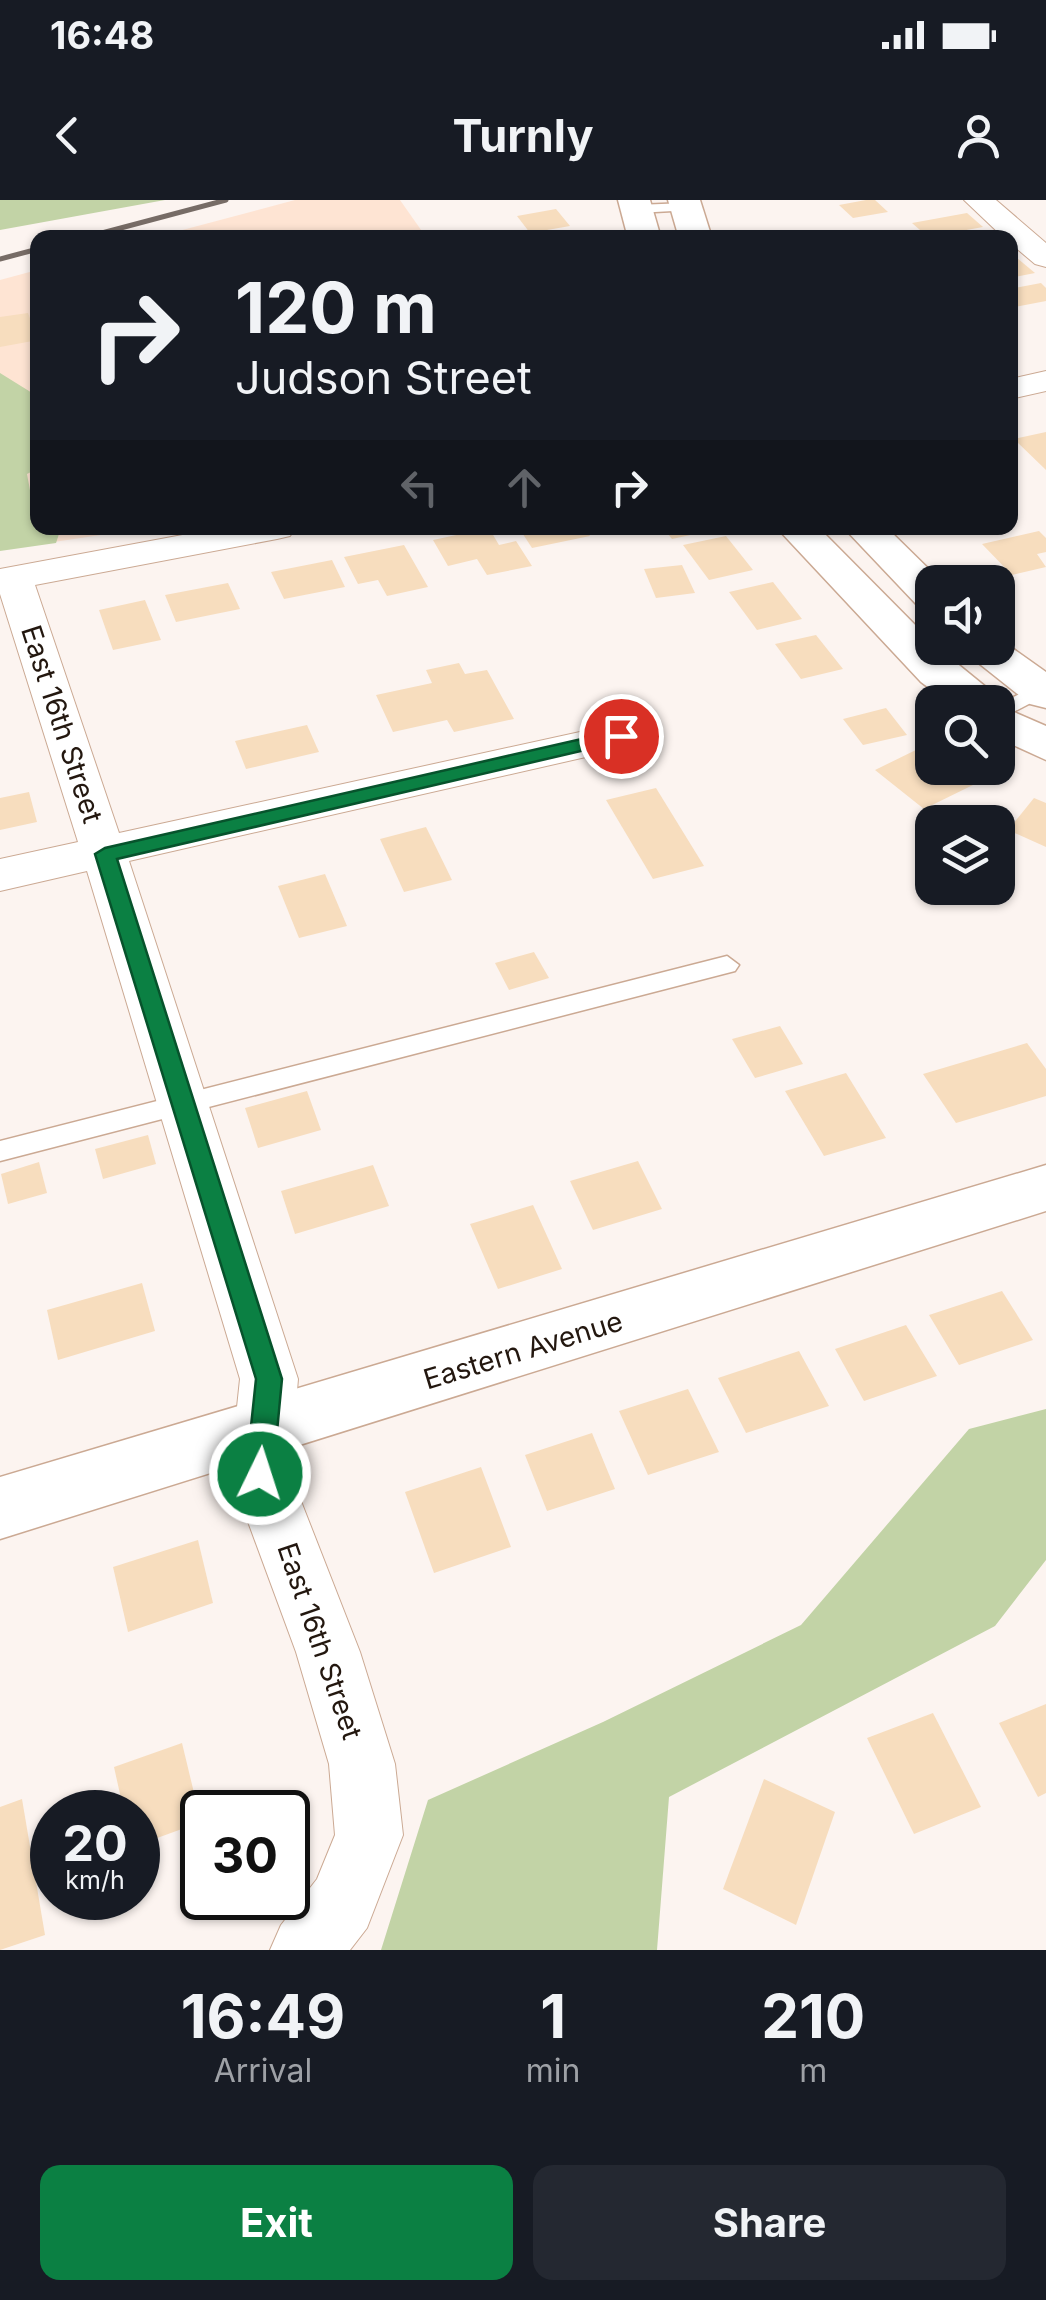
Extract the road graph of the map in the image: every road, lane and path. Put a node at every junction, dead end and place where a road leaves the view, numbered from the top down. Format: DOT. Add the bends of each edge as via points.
graph roads {
  1 [pos="978,200"];
  2 [pos="639,215"];
  3 [pos="688,215"];
  4 [pos="1013,230"];
  5 [pos="1018,234"];
  6 [pos="1046,258"];
  7 [pos="1046,382"];
  8 [pos="1018,387"];
  9 [pos="215,535"];
  10 [pos="804,535"];
  11 [pos="871,535"];
  12 [pos="7,579"];
  13 [pos="915,579"];
  14 [pos="1008,665"];
  15 [pos="954,685"];
  16 [pos="1042,692"];
  17 [pos="1015,707"];
  18 [pos="1015,726"];
  19 [pos="621,736"];
  20 [pos="1046,745"];
  21 [pos="105,854"];
  22 [pos="0,876"];
  23 [pos="727,965"];
  24 [pos="185,1104"];
  25 [pos="0,1151"];
  26 [pos="1046,1188"];
  27 [pos="262,1431"];
  28 [pos="0,1508"];
  29 [pos="324,1926"];
  1 -- 4 [label="street"];
  2 -- 3 [label="lane"];
  5 -- 6 [label="street"];
  7 -- 8 [label="street"];
  9 -- 12 [label="street"];
  10 -- 15 [label="street"];
  11 -- 13 [label="street"];
  12 -- 21 [label="street, East 16th Street"];
  14 -- 16 [label="street"];
  16 -- 17 [label="lane"];
  18 -- 20 [label="street"];
  19 -- 21 [label="street"];
  21 -- 22 [label="street"];
  21 -- 24 [label="street, East 16th Street"];
  23 -- 24 [label="lane"];
  24 -- 25 [label="lane"];
  24 -- 27 [label="street, East 16th Street" via="269,1379"];
  26 -- 27 [label="street, Eastern Avenue"];
  27 -- 28 [label="street, Eastern Avenue"];
  27 -- 29 [label="street, East 16th Street" via="260,1474 328,1652 362,1764 369,1835"];
}
